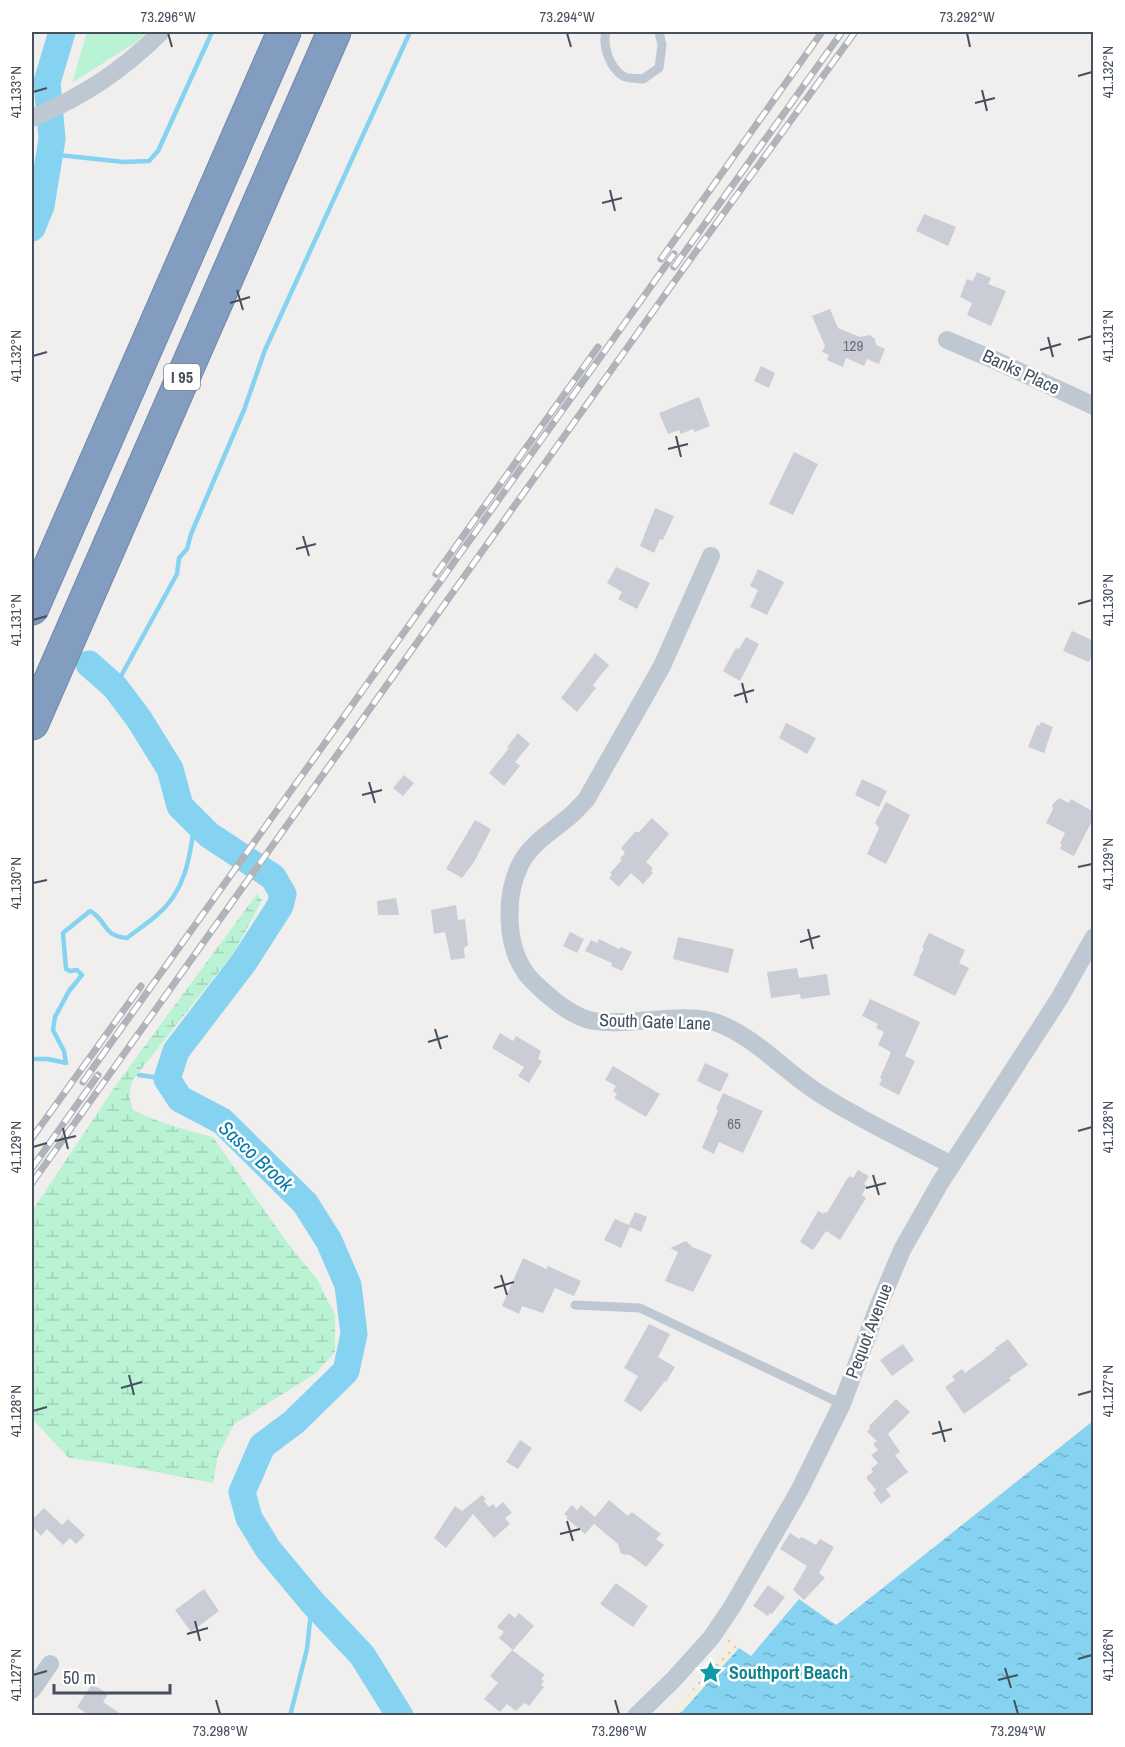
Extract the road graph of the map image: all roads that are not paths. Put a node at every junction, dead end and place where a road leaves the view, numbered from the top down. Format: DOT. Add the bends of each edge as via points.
graph roads {
  1 [pos="161,32"];
  2 [pos="284,32"];
  3 [pos="334,32"];
  4 [pos="606,32"];
  5 [pos="658,32"];
  6 [pos="32,118"];
  7 [pos="947,340"];
  8 [pos="1094,406"];
  9 [pos="711,556"];
  10 [pos="32,608"];
  11 [pos="32,723"];
  12 [pos="1094,937"];
  13 [pos="952,1165"];
  14 [pos="575,1305"];
  15 [pos="842,1404"];
  16 [pos="50,1664"];
  17 [pos="32,1690"];
  18 [pos="636,1716"];
  1 -- 6 [label="street" via="136,57 98,84"];
  2 -- 10 [label="highway, I 95"];
  3 -- 11 [label="highway, I 95"];
  4 -- 5 [label="lane" via="609,61 624,76 643,79 659,68 662,45"];
  7 -- 8 [label="street, Banks Place"];
  9 -- 13 [label="street, South Gate Lane" via="662,666 586,800 547,833 521,862 510,902 514,949 525,972 555,1001 579,1016 593,1021 717,1022 743,1034 819,1094"];
  12 -- 13 [label="street, Pequot Avenue" via="1059,999"];
  13 -- 15 [label="street, Pequot Avenue" via="902,1250"];
  14 -- 15 [label="lane" via="640,1308"];
  15 -- 18 [label="street, Pequot Avenue" via="799,1491 732,1607 711,1638"];
  16 -- 17 [label="street"];
}
